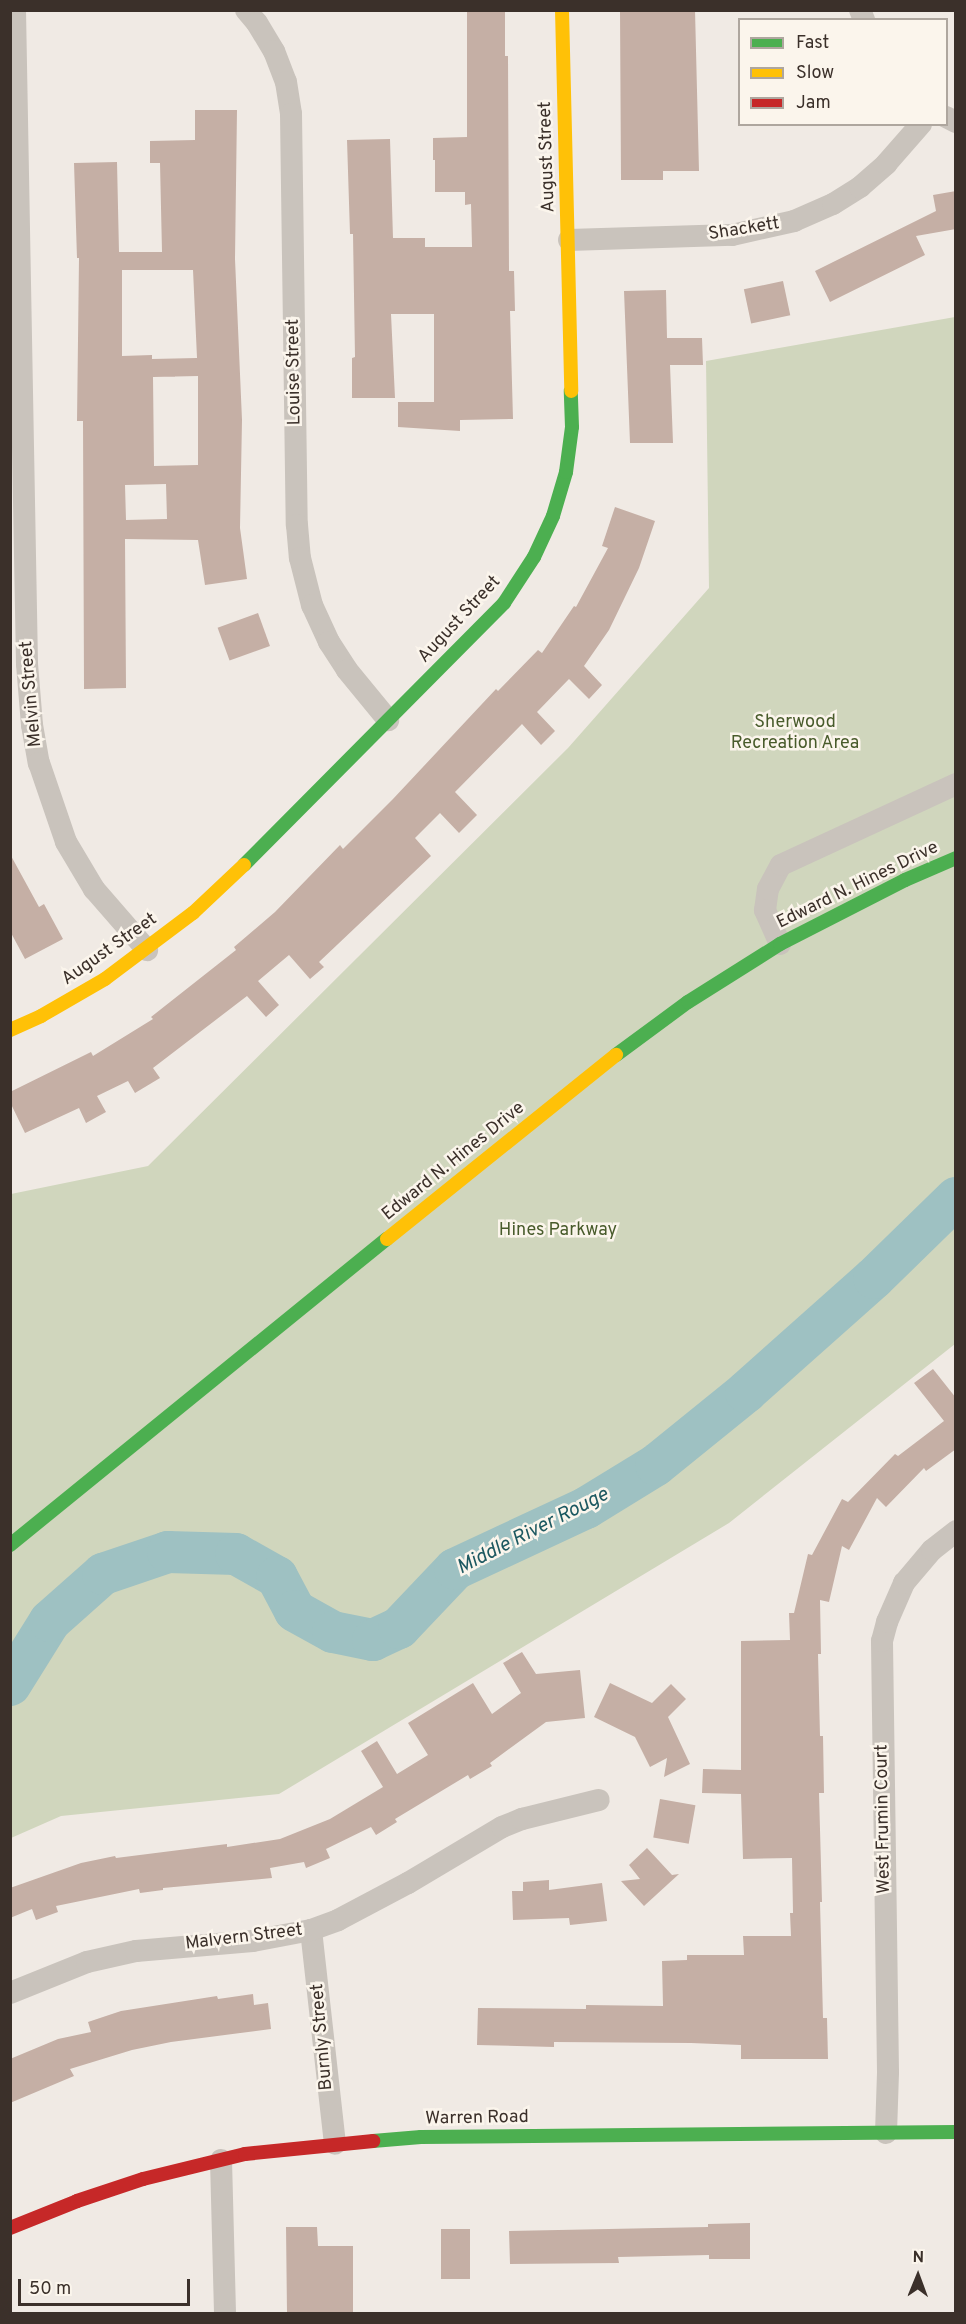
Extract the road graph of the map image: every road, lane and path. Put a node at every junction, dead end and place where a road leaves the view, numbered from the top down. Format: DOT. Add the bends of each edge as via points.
graph roads {
  1 [pos="15,10"];
  2 [pos="246,10"];
  3 [pos="562,10"];
  4 [pos="919,126"];
  5 [pos="569,240"];
  6 [pos="388,720"];
  7 [pos="956,783"];
  8 [pos="956,858"];
  9 [pos="780,944"];
  10 [pos="147,950"];
  11 [pos="10,1030"];
  12 [pos="956,1532"];
  13 [pos="11,1543"];
  14 [pos="599,1800"];
  15 [pos="311,1930"];
  16 [pos="10,1993"];
  17 [pos="956,2132"];
  18 [pos="886,2133"];
  19 [pos="335,2144"];
  20 [pos="221,2160"];
  21 [pos="10,2228"];
  22 [pos="225,2313"];
  1 -- 10 [label="street, Melvin Street" via="27,664 32,725 39,763 66,842 94,889"];
  2 -- 6 [label="street, Louise Street" via="274,51 286,82 291,114 300,558 312,605 329,642"];
  3 -- 5 [label="street, August Street"];
  4 -- 5 [label="street, Shackett" via="886,164 860,186 833,204 794,221 732,235"];
  5 -- 6 [label="street, August Street" via="572,427 566,472 553,516 534,557 504,603"];
  6 -- 10 [label="street, August Street" via="228,881"];
  7 -- 9 [label="street" via="781,865 768,889 765,910"];
  8 -- 9 [label="street, Edward N. Hines Drive"];
  9 -- 13 [label="street, Edward N. Hines Drive" via="688,1002 603,1064"];
  10 -- 11 [label="street, August Street" via="78,996"];
  12 -- 18 [label="street, West Frumin Court" via="932,1550 904,1582 882,1641"];
  14 -- 15 [label="street, Malvern Street" via="502,1827 408,1883"];
  15 -- 16 [label="street, Malvern Street" via="253,1941 136,1951 87,1962"];
  15 -- 19 [label="street, Burnly Street"];
  17 -- 18 [label="street, Warren Road"];
  18 -- 19 [label="street, Warren Road" via="421,2138"];
  19 -- 20 [label="street, Warren Road"];
  20 -- 21 [label="street, Warren Road" via="132,2183"];
  20 -- 22 [label="street"];
}
